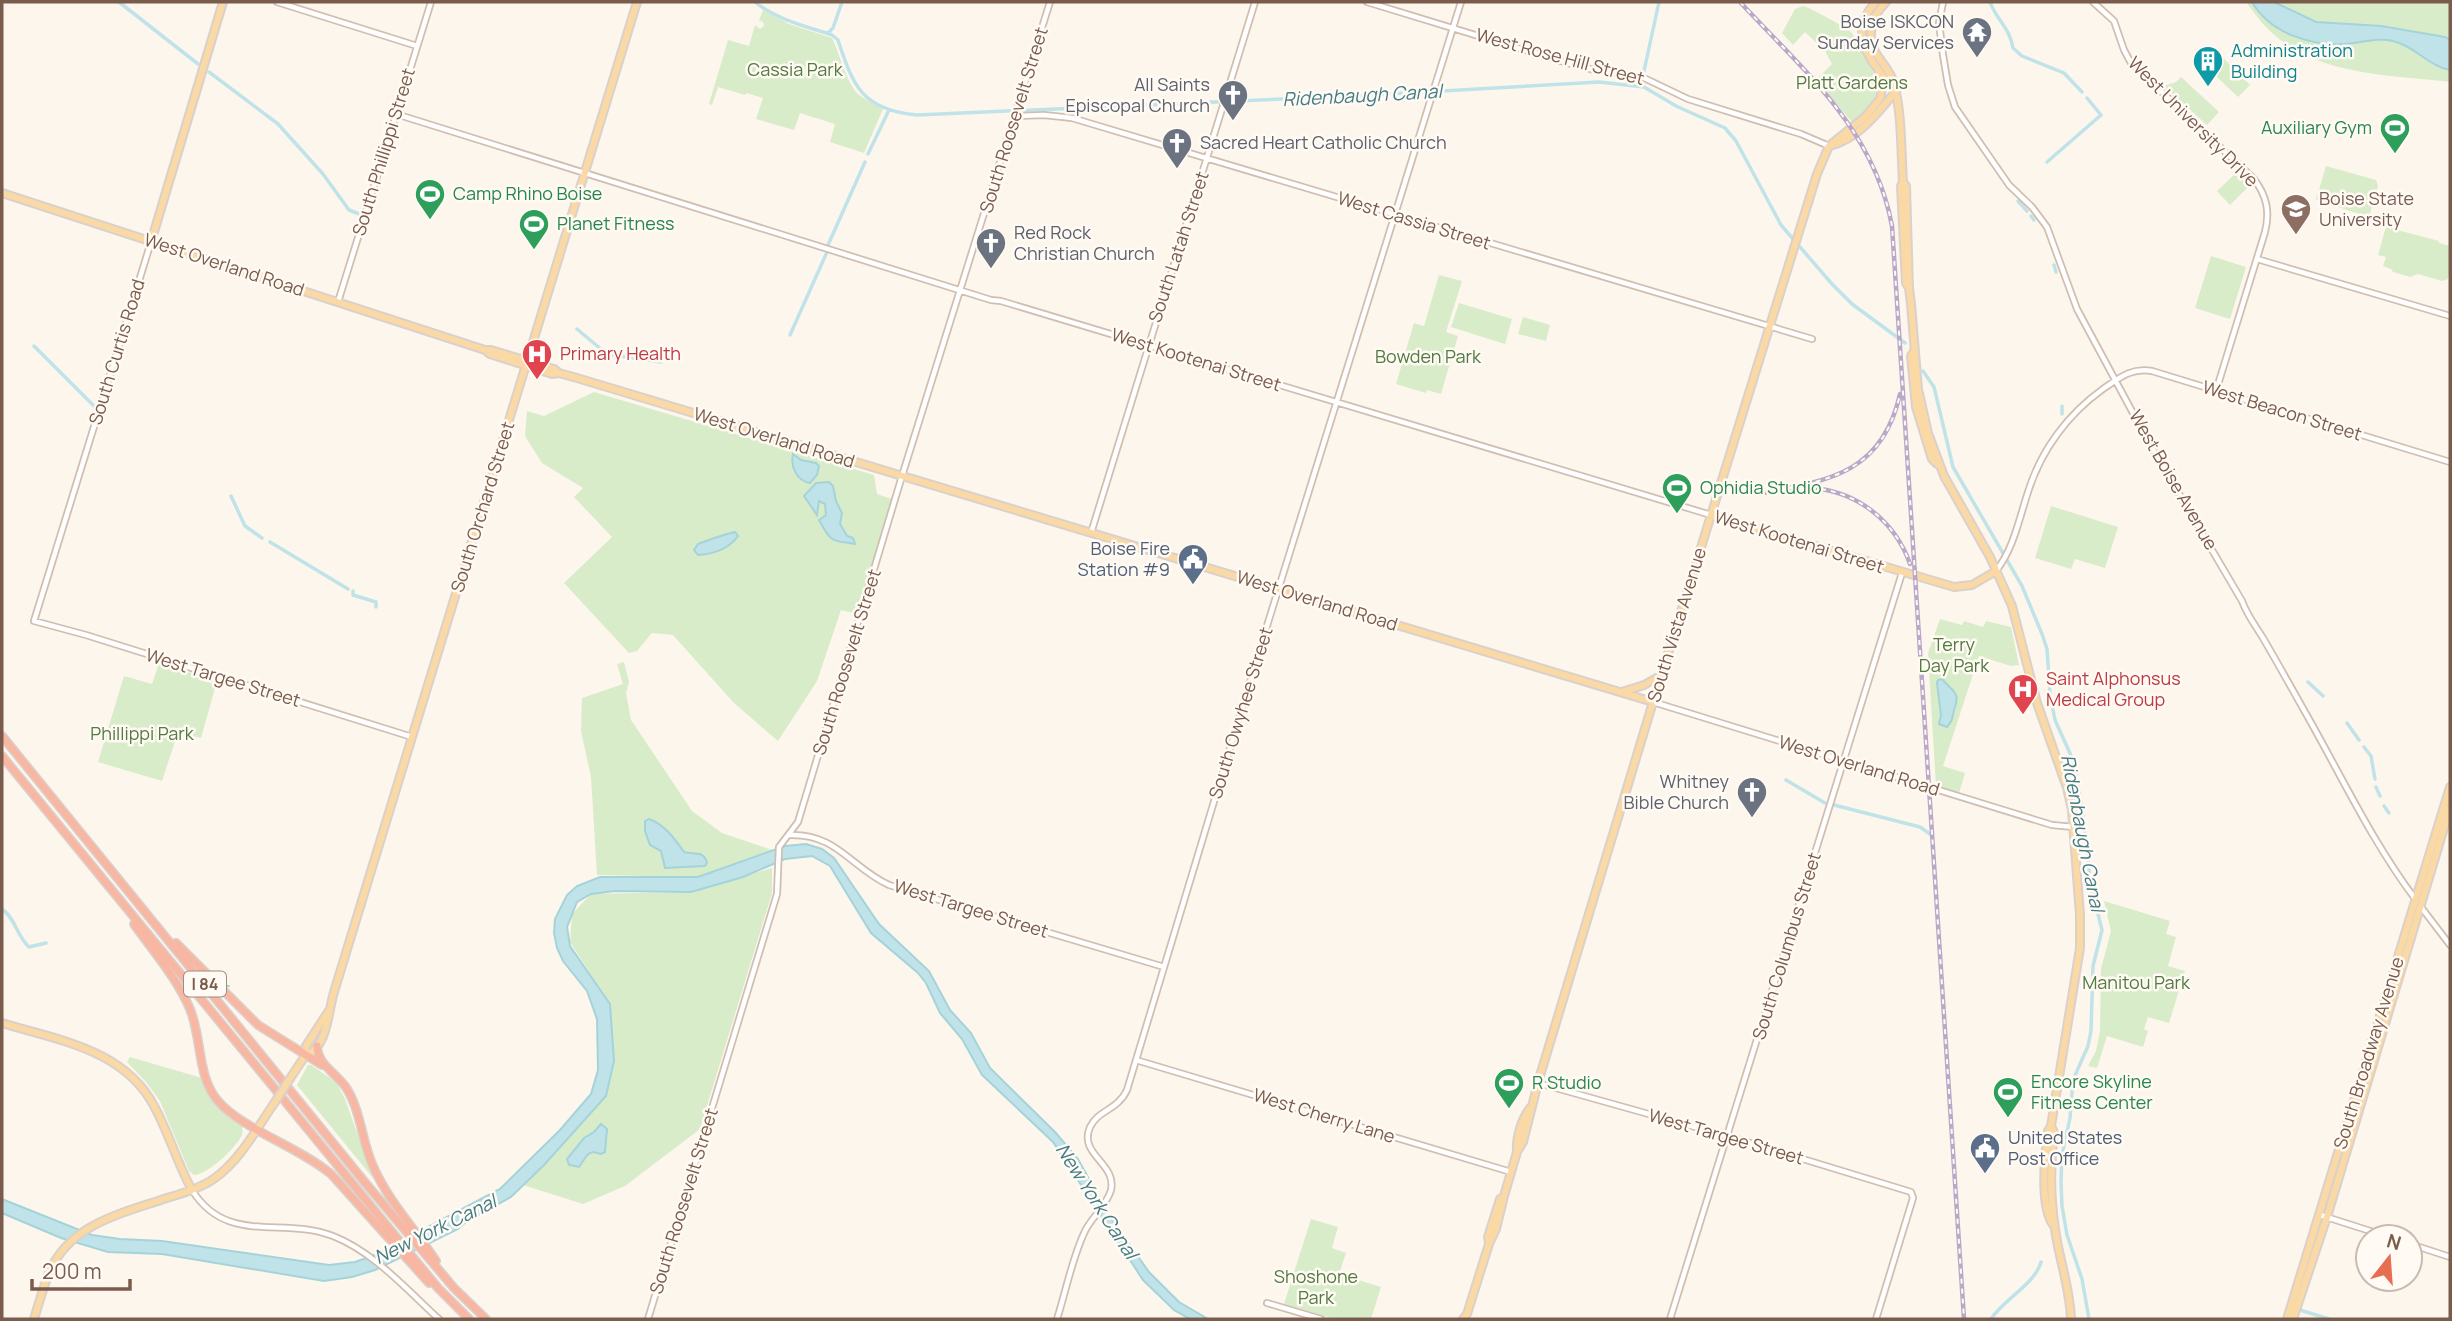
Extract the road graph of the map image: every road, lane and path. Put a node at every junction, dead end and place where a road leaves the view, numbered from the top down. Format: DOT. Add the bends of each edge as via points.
graph roads {
  1 [pos="223,2"];
  2 [pos="277,2"];
  3 [pos="430,2"];
  4 [pos="637,2"];
  5 [pos="1051,2"];
  6 [pos="1255,2"];
  7 [pos="1367,2"];
  8 [pos="1461,2"];
  9 [pos="1875,2"];
  10 [pos="1886,2"];
  11 [pos="1943,2"];
  12 [pos="2093,2"];
  13 [pos="1452,28"];
  14 [pos="417,46"];
  15 [pos="1878,70"];
  16 [pos="1896,91"];
  17 [pos="1884,105"];
  18 [pos="1898,112"];
  19 [pos="1016,113"];
  20 [pos="396,114"];
  21 [pos="1829,146"];
  22 [pos="1208,159"];
  23 [pos="584,174"];
  24 [pos="2,193"];
  25 [pos="1394,215"];
  26 [pos="151,242"];
  27 [pos="2256,259"];
  28 [pos="962,290"];
  29 [pos="338,302"];
  30 [pos="2450,316"];
  31 [pos="1769,327"];
  32 [pos="1812,339"];
  33 [pos="1148,346"];
  34 [pos="525,363"];
  35 [pos="2115,380"];
  36 [pos="2216,391"];
  37 [pos="1337,402"];
  38 [pos="2450,462"];
  39 [pos="902,476"];
  40 [pos="1711,515"];
  41 [pos="1091,533"];
  42 [pos="1996,571"];
  43 [pos="1902,573"];
  44 [pos="1279,589"];
  45 [pos="34,621"];
  46 [pos="1661,675"];
  47 [pos="1621,692"];
  48 [pos="1653,702"];
  49 [pos="2,736"];
  50 [pos="412,737"];
  51 [pos="2,756"];
  52 [pos="1844,761"];
  53 [pos="2450,787"];
  54 [pos="2450,808"];
  55 [pos="2075,827"];
  56 [pos="788,835"];
  57 [pos="103,880"];
  58 [pos="2418,904"];
  59 [pos="146,912"];
  60 [pos="2450,945"];
  61 [pos="1164,967"];
  62 [pos="328,1012"];
  63 [pos="2,1023"];
  64 [pos="14,1027"];
  65 [pos="2,1029"];
  66 [pos="317,1046"];
  67 [pos="305,1056"];
  68 [pos="1136,1060"];
  69 [pos="327,1068"];
  70 [pos="1538,1083"];
  71 [pos="257,1129"];
  72 [pos="1729,1137"];
  73 [pos="1511,1172"];
  74 [pos="192,1190"];
  75 [pos="2323,1216"];
  76 [pos="2354,1226"];
  77 [pos="411,1231"];
  78 [pos="394,1240"];
  79 [pos="2424,1249"];
  80 [pos="2450,1257"];
  81 [pos="1267,1303"];
  82 [pos="1466,1318"];
  83 [pos="34,1319"];
  84 [pos="439,1319"];
  85 [pos="469,1319"];
  86 [pos="486,1319"];
  87 [pos="648,1319"];
  88 [pos="1057,1319"];
  89 [pos="1321,1319"];
  90 [pos="1671,1319"];
  91 [pos="1876,1319"];
  92 [pos="2071,1319"];
  93 [pos="2287,1319"];
  94 [pos="2293,1319"];
  1 -- 26 [label="main road, South Curtis Road"];
  2 -- 14 [label="street"];
  3 -- 14 [label="street, South Phillippi Street"];
  4 -- 23 [label="main road, South Orchard Street"];
  5 -- 19 [label="street, South Roosevelt Street"];
  6 -- 22 [label="street, South Latah Street"];
  7 -- 13 [label="street, West Rose Hill Street"];
  8 -- 13 [label="street, South Owyhee Street"];
  9 -- 15 [label="main road" via="1862,27 1862,41"];
  10 -- 16 [label="main road" via="1874,19 1871,43"];
  11 -- 35 [label="street, West Boise Avenue" via="1942,55 1955,107 2009,185 2047,227 2077,309"];
  12 -- 27 [label="street, West University Drive" via="2114,21 2131,63 2254,179 2267,205"];
  13 -- 21 [label="street, West Rose Hill Street" via="1590,69 1642,77 1688,99"];
  13 -- 25 [label="street, South Owyhee Street"];
  14 -- 20 [label="street, South Phillippi Street"];
  15 -- 16 [label="main road"];
  15 -- 21 [label="main road, South Vista Avenue" via="1883,84 1880,99 1866,117"];
  16 -- 17 [label="main road"];
  16 -- 18 [label="main road"];
  17 -- 18 [label="main road"];
  17 -- 21 [label="main road" via="1857,131"];
  18 -- 42 [label="main road" via="1922,412 1938,465"];
  19 -- 22 [label="street, West Cassia Street" via="1072,118"];
  19 -- 28 [label="street, South Roosevelt Street"];
  20 -- 23 [label="street, West Kootenai Street"];
  20 -- 29 [label="street, South Phillippi Street"];
  21 -- 31 [label="main road, South Vista Avenue"];
  22 -- 25 [label="street, West Cassia Street"];
  22 -- 33 [label="street, South Latah Street"];
  23 -- 28 [label="street, West Kootenai Street"];
  23 -- 34 [label="main road, South Orchard Street"];
  24 -- 26 [label="main road, West Overland Road"];
  25 -- 31 [label="street, West Cassia Street"];
  25 -- 37 [label="street, South Owyhee Street"];
  26 -- 29 [label="main road, West Overland Road"];
  26 -- 45 [label="street, South Curtis Road"];
  27 -- 30 [label="street"];
  27 -- 36 [label="street, West University Drive"];
  28 -- 33 [label="street, West Kootenai Street"];
  28 -- 39 [label="street, South Roosevelt Street"];
  29 -- 34 [label="main road, West Overland Road"];
  31 -- 32 [label="street, West Cassia Street"];
  31 -- 40 [label="main road, South Vista Avenue"];
  33 -- 37 [label="street, West Kootenai Street"];
  33 -- 41 [label="street, South Latah Street"];
  34 -- 39 [label="main road, West Overland Road"];
  34 -- 50 [label="main road, South Orchard Street"];
  35 -- 36 [label="street, West Beacon Street" via="2145,370"];
  35 -- 42 [label="street" via="2071,417 2049,446 2033,477 2008,555"];
  35 -- 58 [label="street, West Boise Avenue" via="2348,793"];
  36 -- 38 [label="street, West Beacon Street"];
  37 -- 40 [label="street, West Kootenai Street"];
  37 -- 44 [label="street, South Owyhee Street"];
  39 -- 41 [label="main road, West Overland Road"];
  39 -- 56 [label="street, South Roosevelt Street" via="805,798"];
  40 -- 43 [label="main road, West Kootenai Street"];
  40 -- 46 [label="main road, South Vista Avenue"];
  41 -- 44 [label="main road, West Overland Road"];
  42 -- 43 [label="main road, West Kootenai Street" via="1972,585 1954,587"];
  42 -- 55 [label="main road" via="2017,623"];
  43 -- 52 [label="street, South Columbus Street"];
  44 -- 47 [label="main road, West Overland Road"];
  44 -- 61 [label="street, South Owyhee Street"];
  45 -- 50 [label="street, West Targee Street"];
  46 -- 47 [label="main road"];
  46 -- 48 [label="main road, South Vista Avenue"];
  47 -- 48 [label="main road, West Overland Road"];
  48 -- 52 [label="street, West Overland Road"];
  48 -- 70 [label="main road, South Vista Avenue"];
  49 -- 59 [label="highway, I 84"];
  50 -- 62 [label="main road, South Orchard Street"];
  51 -- 57 [label="highway, I 84"];
  52 -- 55 [label="street, West Overland Road" via="2052,825"];
  52 -- 72 [label="street, South Columbus Street"];
  53 -- 58 [label="main road, South Broadway Avenue"];
  54 -- 58 [label="main road, South Broadway Avenue"];
  55 -- 92 [label="main road" via="2080,948 2051,1126 2050,1175"];
  56 -- 61 [label="street, West Targee Street" via="826,841 889,885"];
  56 -- 87 [label="street, South Roosevelt Street" via="779,847 776,894"];
  57 -- 71 [label="highway" via="185,999 214,1096"];
  57 -- 78 [label="highway, I 84"];
  58 -- 60 [label="street, West Boise Avenue"];
  58 -- 75 [label="main road, South Broadway Avenue"];
  59 -- 67 [label="highway" via="258,1025"];
  59 -- 77 [label="highway, I 84"];
  61 -- 68 [label="street, South Owyhee Street"];
  62 -- 66 [label="main road, South Orchard Street"];
  62 -- 67 [label="main road, South Orchard Street" via="306,1046"];
  63 -- 64 [label="main road"];
  64 -- 65 [label="main road"];
  64 -- 74 [label="main road" via="91,1050 134,1078 153,1102"];
  66 -- 67 [label="main road, South Orchard Street"];
  66 -- 69 [label="highway"];
  67 -- 69 [label="highway"];
  67 -- 71 [label="main road, South Orchard Street, bridge"];
  68 -- 73 [label="street, West Cherry Lane"];
  68 -- 88 [label="street, South Owyhee Street" via="1122,1101 1097,1117 1088,1131 1090,1149 1111,1177 1111,1190 1081,1240"];
  69 -- 77 [label="highway" via="347,1089 377,1175"];
  70 -- 72 [label="street, West Targee Street"];
  70 -- 73 [label="main road, South Vista Avenue"];
  71 -- 74 [label="main road, South Orchard Street" via="215,1179"];
  71 -- 78 [label="highway" via="331,1174"];
  72 -- 90 [label="street, South Columbus Street"];
  72 -- 91 [label="street, West Targee Street" via="1912,1194"];
  73 -- 82 [label="main road, South Vista Avenue"];
  74 -- 83 [label="main road, South Orchard Street" via="110,1217 82,1232 68,1244 48,1275"];
  74 -- 84 [label="street" via="205,1207 227,1222 321,1232 345,1242 368,1256"];
  75 -- 76 [label="street"];
  75 -- 93 [label="main road, South Broadway Avenue"];
  75 -- 94 [label="main road, South Broadway Avenue"];
  77 -- 86 [label="highway" via="454,1288"];
  78 -- 85 [label="highway, I 84"];
  79 -- 80 [label="street"];
  81 -- 89 [label="street"];
}
